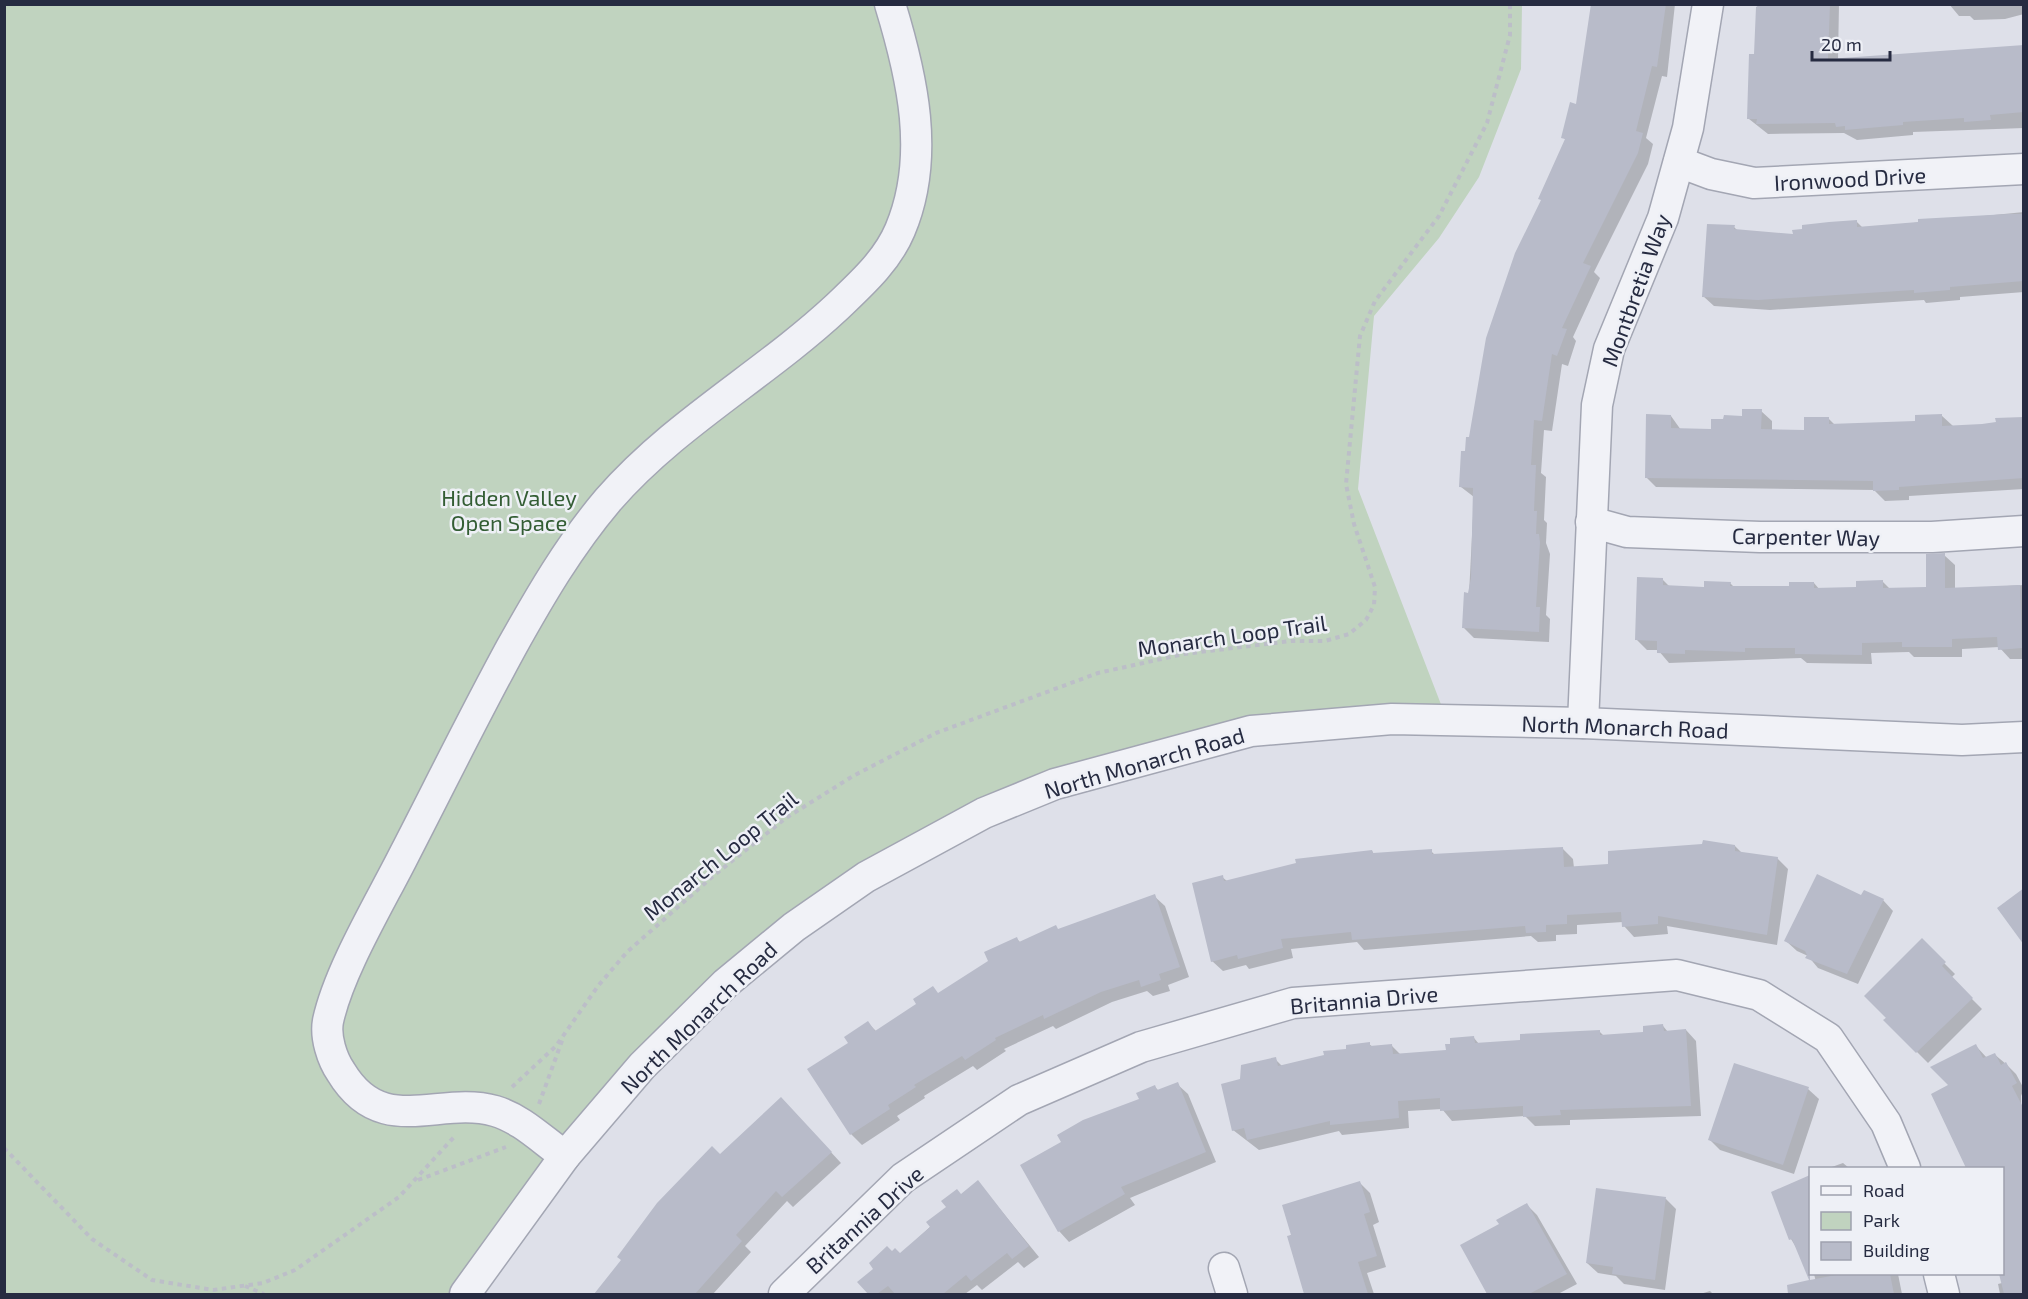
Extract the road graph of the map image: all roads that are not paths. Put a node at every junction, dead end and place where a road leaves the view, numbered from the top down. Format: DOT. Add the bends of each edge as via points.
graph roads {
  1 [pos="890,4"];
  2 [pos="1708,4"];
  3 [pos="1679,162"];
  4 [pos="2024,169"];
  5 [pos="1591,522"];
  6 [pos="2024,531"];
  7 [pos="1583,723"];
  8 [pos="2024,737"];
  9 [pos="565,1156"];
  10 [pos="1905,1167"];
  11 [pos="1939,1275"];
  12 [pos="791,1292"];
  13 [pos="465,1294"];
  14 [pos="1944,1294"];
  1 -- 9 [label="street" via="909,67 916,129 913,186 900,231 871,275 815,327 657,450 608,500 554,570 485,696 333,1001 327,1027 329,1044 340,1071 361,1097 411,1113 480,1107 519,1120"];
  2 -- 3 [label="street, Montbretia Way"];
  3 -- 4 [label="street, Ironwood Drive" via="1754,183"];
  3 -- 5 [label="street, Montbretia Way" via="1663,218 1609,349 1597,405"];
  5 -- 6 [label="street, Carpenter Way" via="1627,532 1760,537 1932,537"];
  5 -- 7 [label="street, Montbretia Way"];
  7 -- 8 [label="street, North Monarch Road" via="1962,741"];
  7 -- 9 [label="street, North Monarch Road" via="1392,719 1251,731 1055,784 984,813 866,878 794,927 726,983 642,1066"];
  9 -- 13 [label="street, North Monarch Road"];
  10 -- 12 [label="street, Britannia Drive" via="1886,1123 1828,1038 1759,995 1677,975 1293,1003 1141,1047 1019,1100 903,1178"];
  11 -- 14 [label="street"];
}
